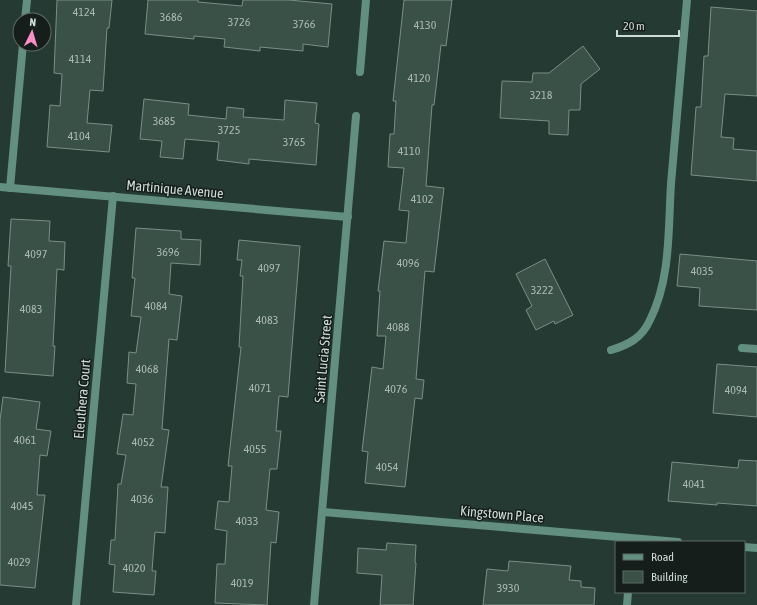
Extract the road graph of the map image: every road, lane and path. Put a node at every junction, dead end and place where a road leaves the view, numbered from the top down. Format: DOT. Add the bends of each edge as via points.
graph roads {
  1 [pos="27,0"];
  2 [pos="366,0"];
  3 [pos="687,0"];
  4 [pos="26,12"];
  5 [pos="22,52"];
  6 [pos="360,72"];
  7 [pos="356,116"];
  8 [pos="0,187"];
  9 [pos="10,188"];
  10 [pos="113,196"];
  11 [pos="348,217"];
  12 [pos="742,348"];
  13 [pos="757,349"];
  14 [pos="611,350"];
  15 [pos="323,512"];
  16 [pos="633,540"];
  17 [pos="656,541"];
  18 [pos="745,547"];
  19 [pos="757,548"];
  20 [pos="628,593"];
  21 [pos="76,605"];
  22 [pos="314,605"];
  23 [pos="627,605"];
  1 -- 4 [label="street"];
  2 -- 6 [label="street"];
  3 -- 14 [label="street" via="671,185 668,255 663,287 650,322 640,335 633,342"];
  5 -- 9 [label="street"];
  7 -- 11 [label="street, Saint Lucia Street"];
  8 -- 9 [label="street, Martinique Avenue"];
  9 -- 10 [label="street, Martinique Avenue"];
  10 -- 11 [label="street, Martinique Avenue"];
  10 -- 21 [label="street, Eleuthera Court"];
  11 -- 15 [label="street, Saint Lucia Street"];
  12 -- 13 [label="street"];
  15 -- 16 [label="street, Kingstown Place"];
  15 -- 22 [label="street, Saint Lucia Street"];
  16 -- 17 [label="street, Kingstown Place"];
  18 -- 19 [label="street"];
  20 -- 23 [label="street"];
}
